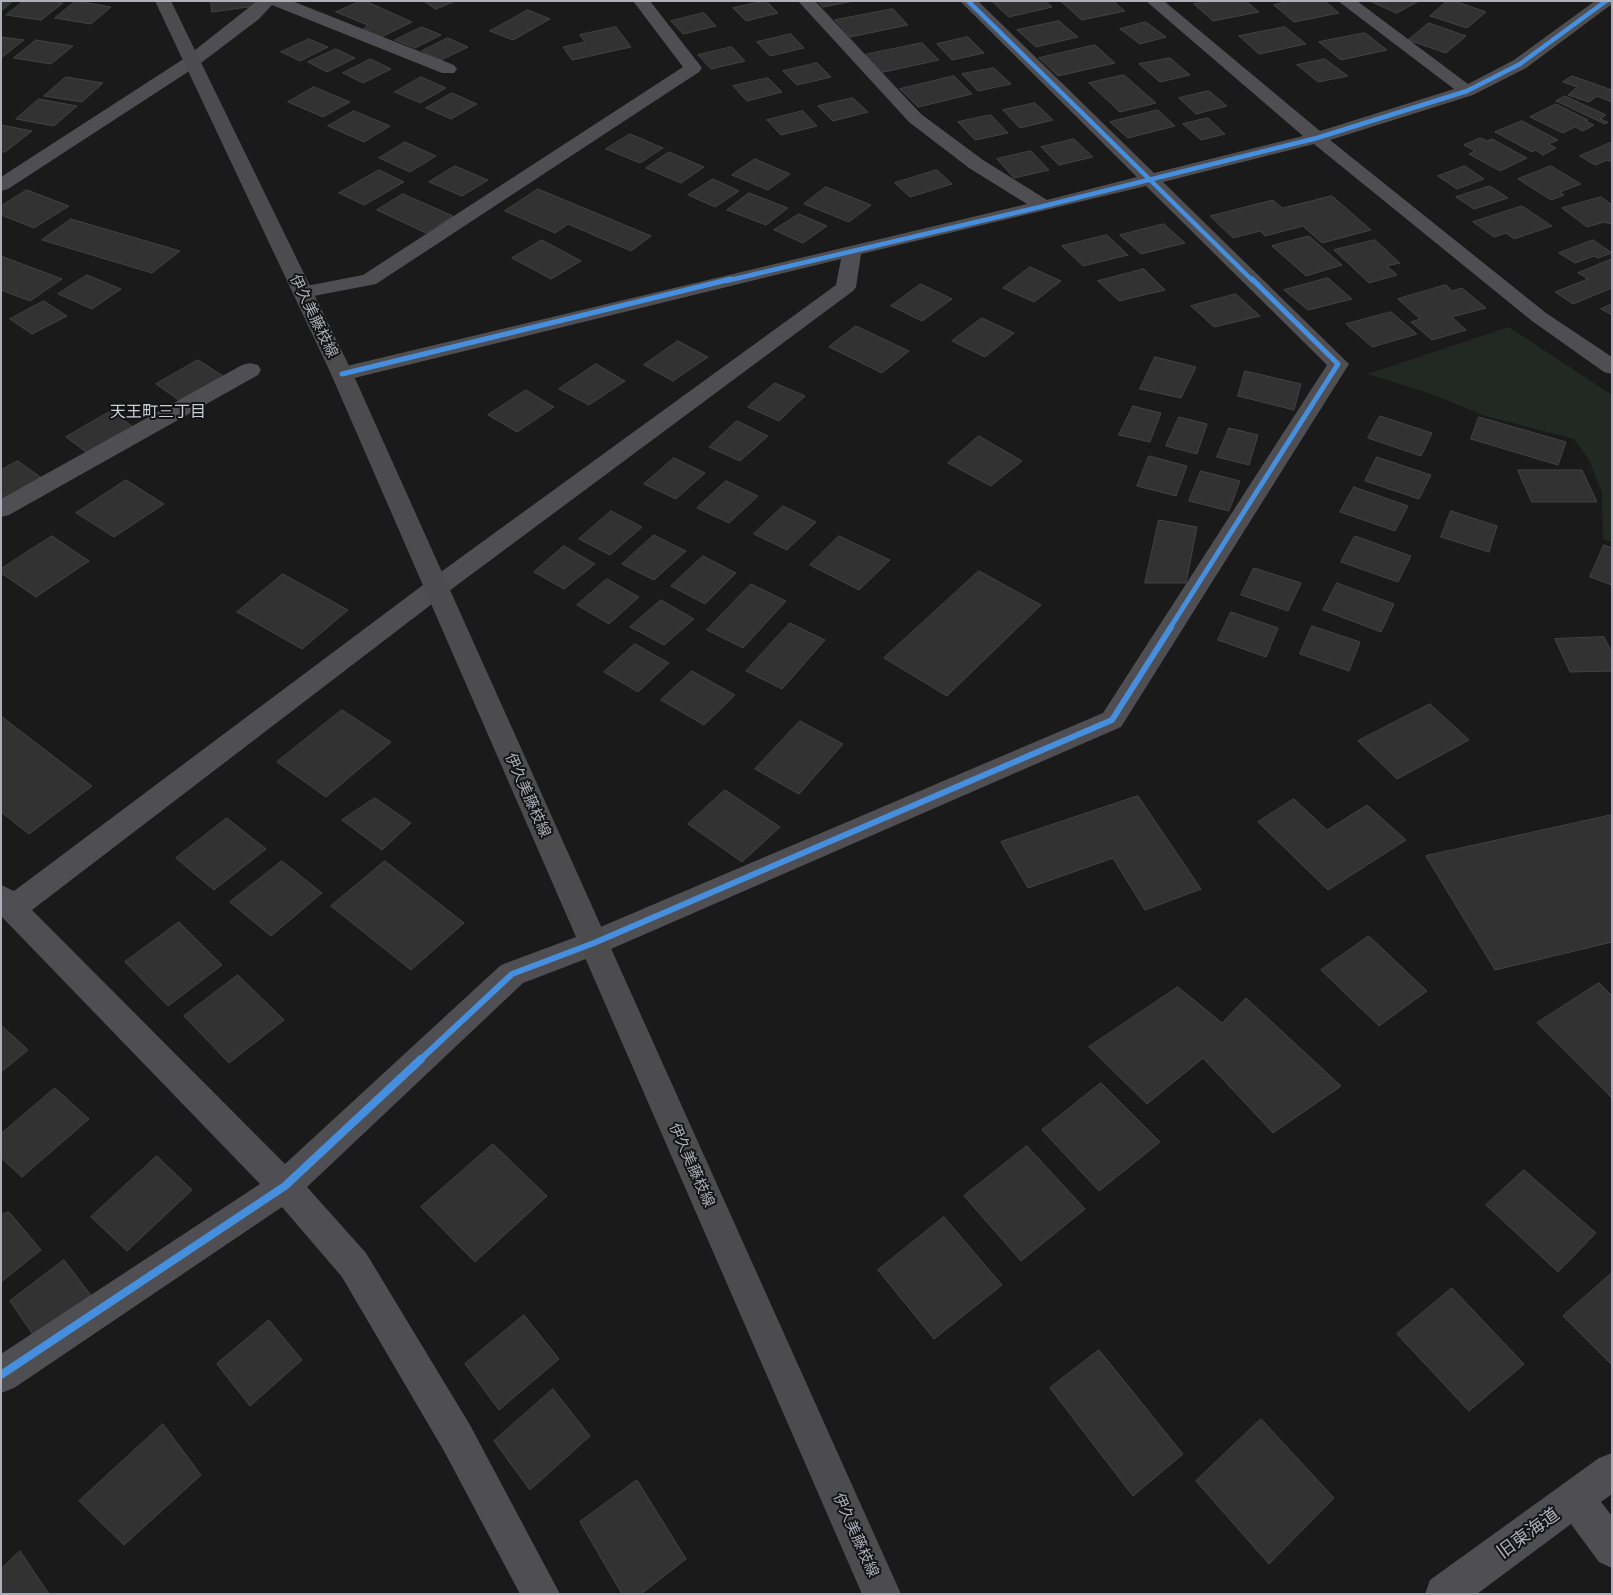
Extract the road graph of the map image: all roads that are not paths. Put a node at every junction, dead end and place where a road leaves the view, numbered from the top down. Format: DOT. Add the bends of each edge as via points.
graph roads {
  1 [pos="163,1"];
  2 [pos="267,1"];
  3 [pos="277,1"];
  4 [pos="641,1"];
  5 [pos="806,1"];
  6 [pos="968,1"];
  7 [pos="1154,1"];
  8 [pos="1346,1"];
  9 [pos="1607,5"];
  10 [pos="192,62"];
  11 [pos="448,69"];
  12 [pos="1467,91"];
  13 [pos="1317,138"];
  14 [pos="1149,180"];
  15 [pos="1,186"];
  16 [pos="1044,206"];
  17 [pos="852,250"];
  18 [pos="303,292"];
  19 [pos="1612,367"];
  20 [pos="250,370"];
  21 [pos="342,374"];
  22 [pos="1,509"];
  23 [pos="436,588"];
  24 [pos="7,903"];
  25 [pos="594,943"];
  26 [pos="285,1186"];
  27 [pos="1,1375"];
  28 [pos="1612,1471"];
  29 [pos="1576,1498"];
  30 [pos="1612,1549"];
  31 [pos="541,1594"];
  32 [pos="882,1594"];
  33 [pos="1444,1594"];
  1 -- 10 [label="main road, 伊久美藤枝線"];
  2 -- 10 [label="street"];
  3 -- 11 [label="street"];
  4 -- 18 [label="street" via="693,68 369,280"];
  5 -- 16 [label="street" via="915,118 976,164"];
  6 -- 14 [label="street"];
  7 -- 13 [label="street"];
  8 -- 12 [label="street"];
  9 -- 12 [label="street" via="1520,64"];
  10 -- 15 [label="street"];
  10 -- 18 [label="main road, 伊久美藤枝線"];
  12 -- 13 [label="street"];
  13 -- 14 [label="street"];
  13 -- 19 [label="street" via="1538,317"];
  14 -- 16 [label="street"];
  14 -- 25 [label="street" via="1338,364 1112,720"];
  16 -- 17 [label="street"];
  17 -- 21 [label="street"];
  17 -- 23 [label="street" via="846,287"];
  18 -- 21 [label="main road, 伊久美藤枝線"];
  20 -- 22 [label="street"];
  21 -- 23 [label="main road, 伊久美藤枝線"];
  23 -- 24 [label="street"];
  23 -- 25 [label="main road, 伊久美藤枝線"];
  24 -- 26 [label="street"];
  25 -- 26 [label="street" via="512,974"];
  25 -- 32 [label="main road, 伊久美藤枝線"];
  26 -- 27 [label="street"];
  26 -- 31 [label="street" via="354,1265 457,1438"];
  28 -- 29 [label="street, 旧東海道"];
  29 -- 30 [label="street"];
  29 -- 33 [label="street, 旧東海道"];
}
